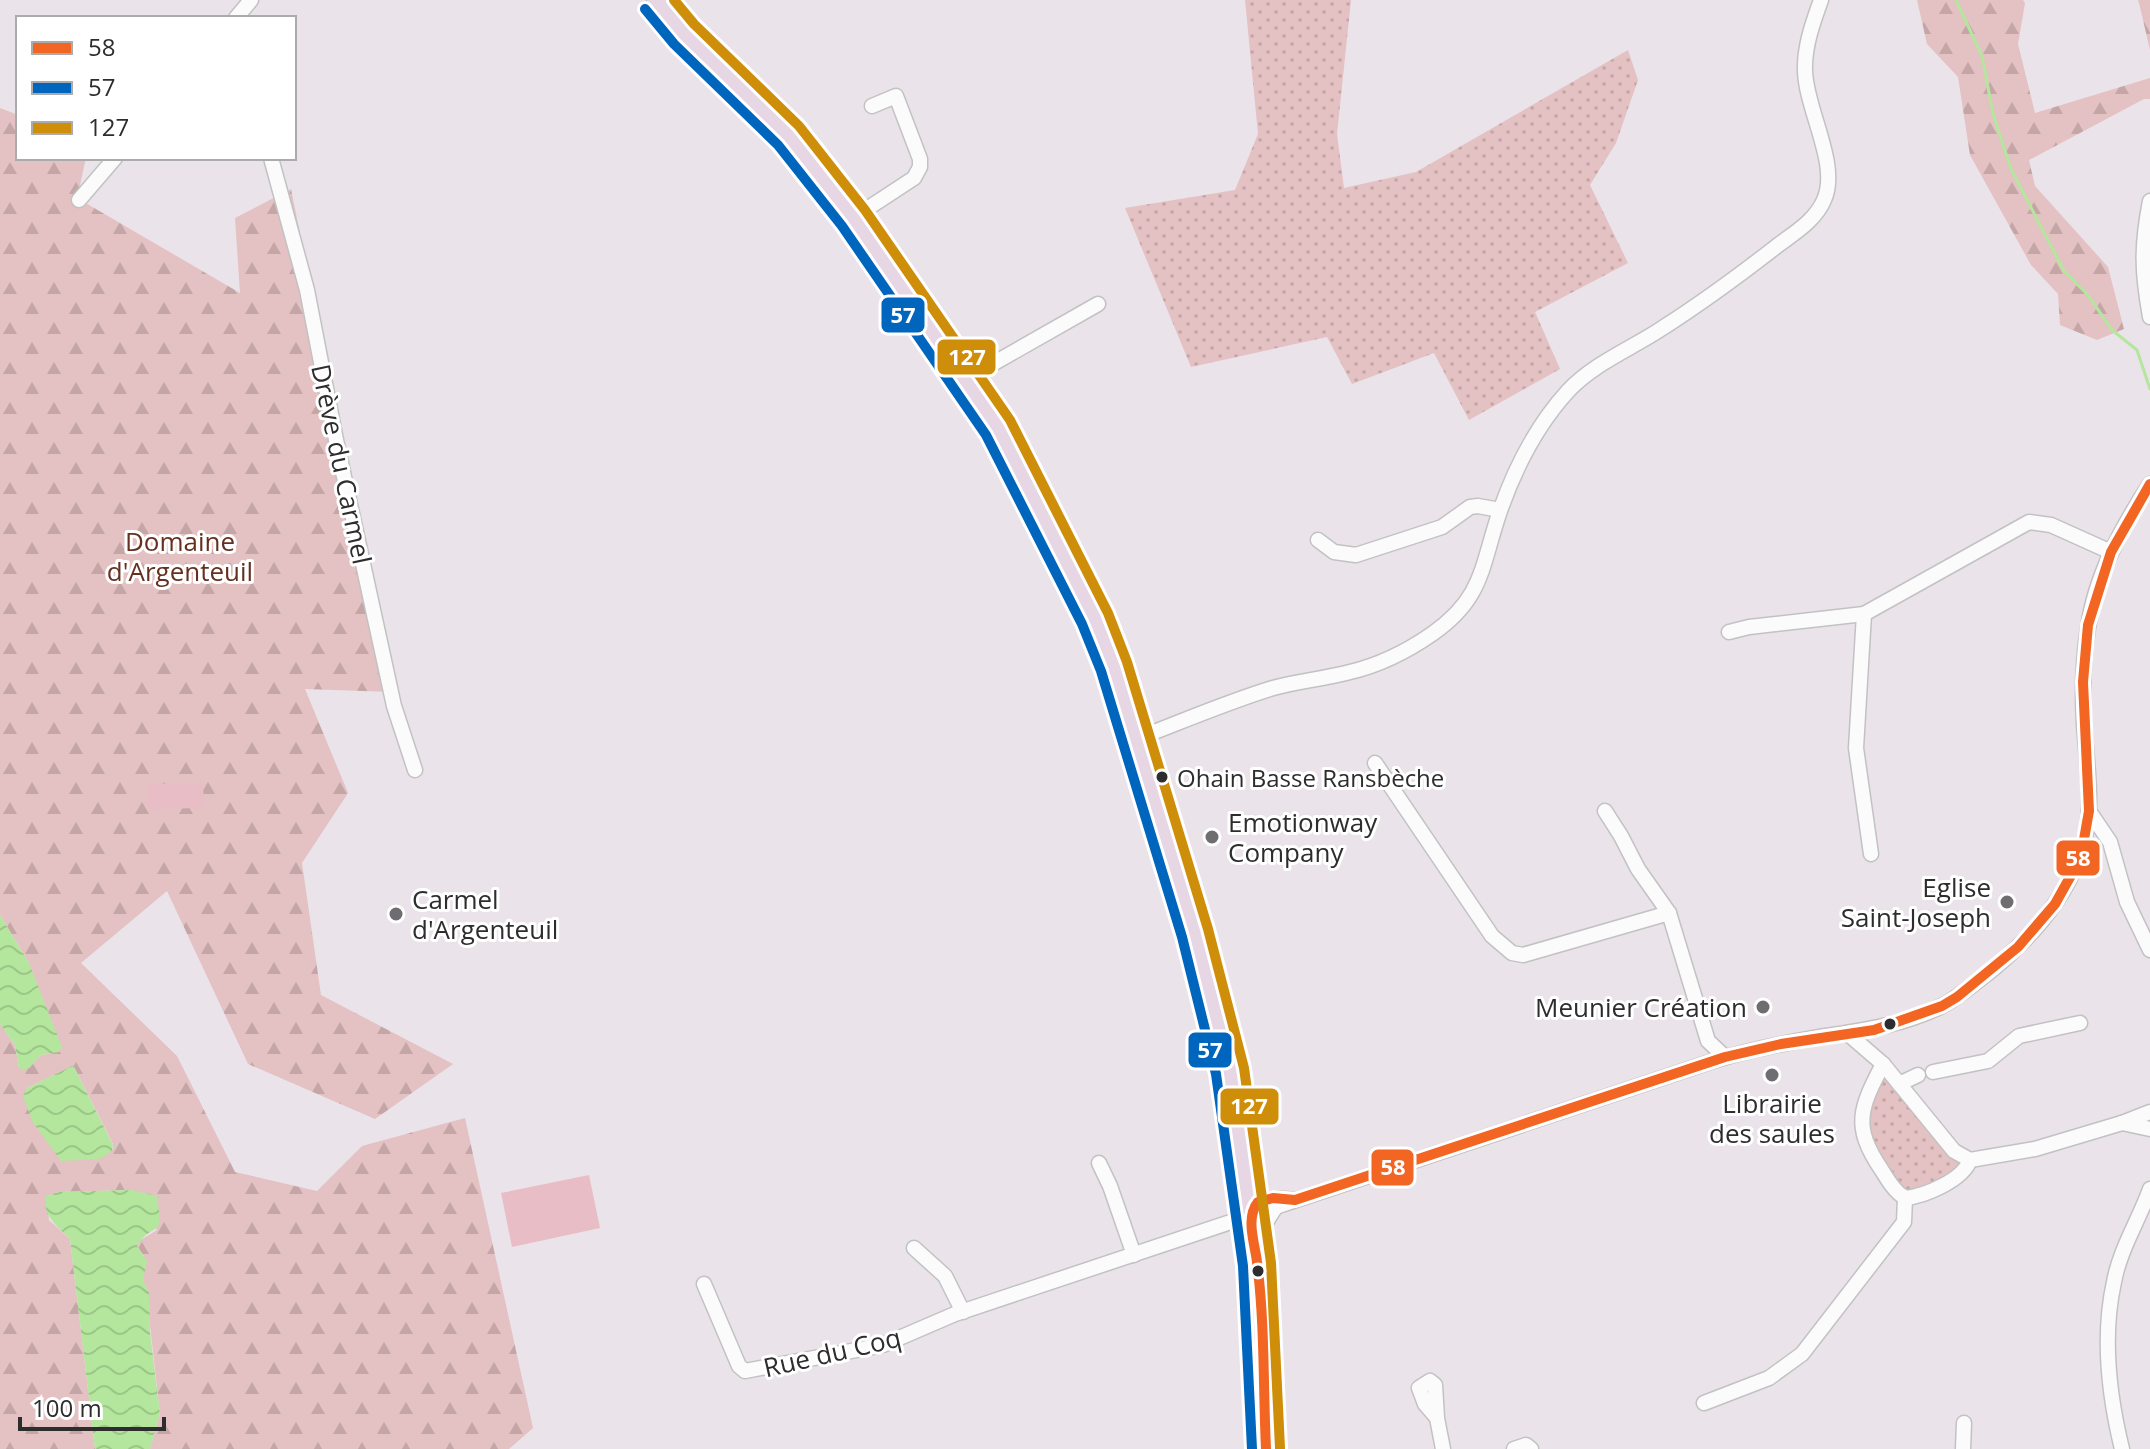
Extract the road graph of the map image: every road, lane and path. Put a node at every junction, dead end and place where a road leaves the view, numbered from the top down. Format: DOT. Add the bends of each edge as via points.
graph roads {
  1 [pos="656,0"];
  2 [pos="1821,0"];
  3 [pos="872,106"];
  4 [pos="113,160"];
  5 [pos="272,160"];
  6 [pos="79,200"];
  7 [pos="2150,201"];
  8 [pos="853,218"];
  9 [pos="1098,304"];
  10 [pos="2150,317"];
  11 [pos="966,379"];
  12 [pos="2150,484"];
  13 [pos="1500,510"];
  14 [pos="1318,540"];
  15 [pos="2111,552"];
  16 [pos="1864,614"];
  17 [pos="1729,632"];
  18 [pos="1136,739"];
  19 [pos="1375,763"];
  20 [pos="415,770"];
  21 [pos="1605,811"];
  22 [pos="2089,811"];
  23 [pos="1871,854"];
  24 [pos="1669,913"];
  25 [pos="2150,950"];
  26 [pos="2080,1023"];
  27 [pos="1874,1030"];
  28 [pos="1847,1033"];
  29 [pos="1708,1041"];
  30 [pos="1725,1057"];
  31 [pos="1880,1062"];
  32 [pos="1703,1065"];
  33 [pos="1899,1084"];
  34 [pos="2150,1112"];
  35 [pos="2122,1123"];
  36 [pos="2150,1129"];
  37 [pos="1970,1160"];
  38 [pos="1099,1163"];
  39 [pos="1246,1175"];
  40 [pos="2150,1189"];
  41 [pos="1905,1198"];
  42 [pos="1273,1203"];
  43 [pos="1251,1214"];
  44 [pos="914,1248"];
  45 [pos="1134,1255"];
  46 [pos="1257,1265"];
  47 [pos="704,1284"];
  48 [pos="963,1312"];
  49 [pos="1704,1403"];
  50 [pos="1437,1418"];
  51 [pos="1964,1423"];
  52 [pos="1266,1449"];
  53 [pos="1443,1449"];
  54 [pos="1514,1449"];
  55 [pos="1531,1449"];
  56 [pos="1963,1449"];
  57 [pos="2122,1449"];
  1 -- 8 [label="main road" via="788,135"];
  2 -- 13 [label="street" via="1805,70 1829,171 1819,211 1682,316 1570,389 1537,432"];
  3 -- 8 [label="street" via="896,96 920,167 914,178"];
  4 -- 6 [label="street"];
  5 -- 20 [label="street, Drève du Carmel" via="307,290 394,706"];
  7 -- 10 [label="street" via="2141,254"];
  8 -- 11 [label="main road"];
  9 -- 11 [label="street"];
  11 -- 18 [label="main road" via="1072,568 1114,666"];
  12 -- 15 [label="street, Rue du Coq"];
  13 -- 14 [label="street" via="1470,507 1442,527 1356,555 1334,552"];
  13 -- 18 [label="street" via="1469,601 1406,651 1351,672 1270,689"];
  15 -- 16 [label="street" via="2051,525 2029,522"];
  15 -- 22 [label="street, Rue du Coq" via="2088,625 2083,682"];
  16 -- 17 [label="street"];
  16 -- 23 [label="street" via="1856,748"];
  18 -- 39 [label="main road" via="1230,1071"];
  19 -- 24 [label="street" via="1492,936 1512,953 1523,955"];
  21 -- 24 [label="street"];
  22 -- 25 [label="street" via="2110,842 2127,902"];
  22 -- 27 [label="street, Rue du Coq" via="2074,870 2037,928 1957,997"];
  24 -- 29 [label="street"];
  26 -- 33 [label="street" via="2019,1036 1988,1061"];
  27 -- 28 [label="street, Rue du Coq"];
  27 -- 31 [label="street"];
  28 -- 30 [label="street, Rue du Coq"];
  28 -- 31 [label="street"];
  29 -- 30 [label="street"];
  29 -- 32 [label="street"];
  30 -- 32 [label="street, Rue du Coq"];
  31 -- 33 [label="street"];
  31 -- 41 [label="street" via="1862,1109 1861,1130 1872,1157"];
  32 -- 42 [label="street, Rue du Coq"];
  33 -- 37 [label="street" via="1954,1151"];
  34 -- 35 [label="street"];
  35 -- 36 [label="street"];
  35 -- 37 [label="street" via="2021,1153"];
  37 -- 41 [label="street" via="1960,1177"];
  38 -- 45 [label="street"];
  39 -- 42 [label="street"];
  39 -- 43 [label="main road"];
  40 -- 57 [label="street" via="2114,1282 2110,1385"];
  41 -- 49 [label="street" via="1904,1222 1802,1354 1769,1378"];
  42 -- 43 [label="street, Rue du Coq" via="1260,1201"];
  42 -- 46 [label="street"];
  43 -- 45 [label="street, Rue du Coq"];
  43 -- 46 [label="main road"];
  44 -- 48 [label="street" via="945,1276"];
  45 -- 48 [label="street, Rue du Coq"];
  46 -- 52 [label="main road"];
  47 -- 48 [label="street, Rue du Coq" via="745,1371 883,1345"];
  50 -- 53 [label="street"];
  51 -- 56 [label="street"];
  54 -- 55 [label="street"];
}
